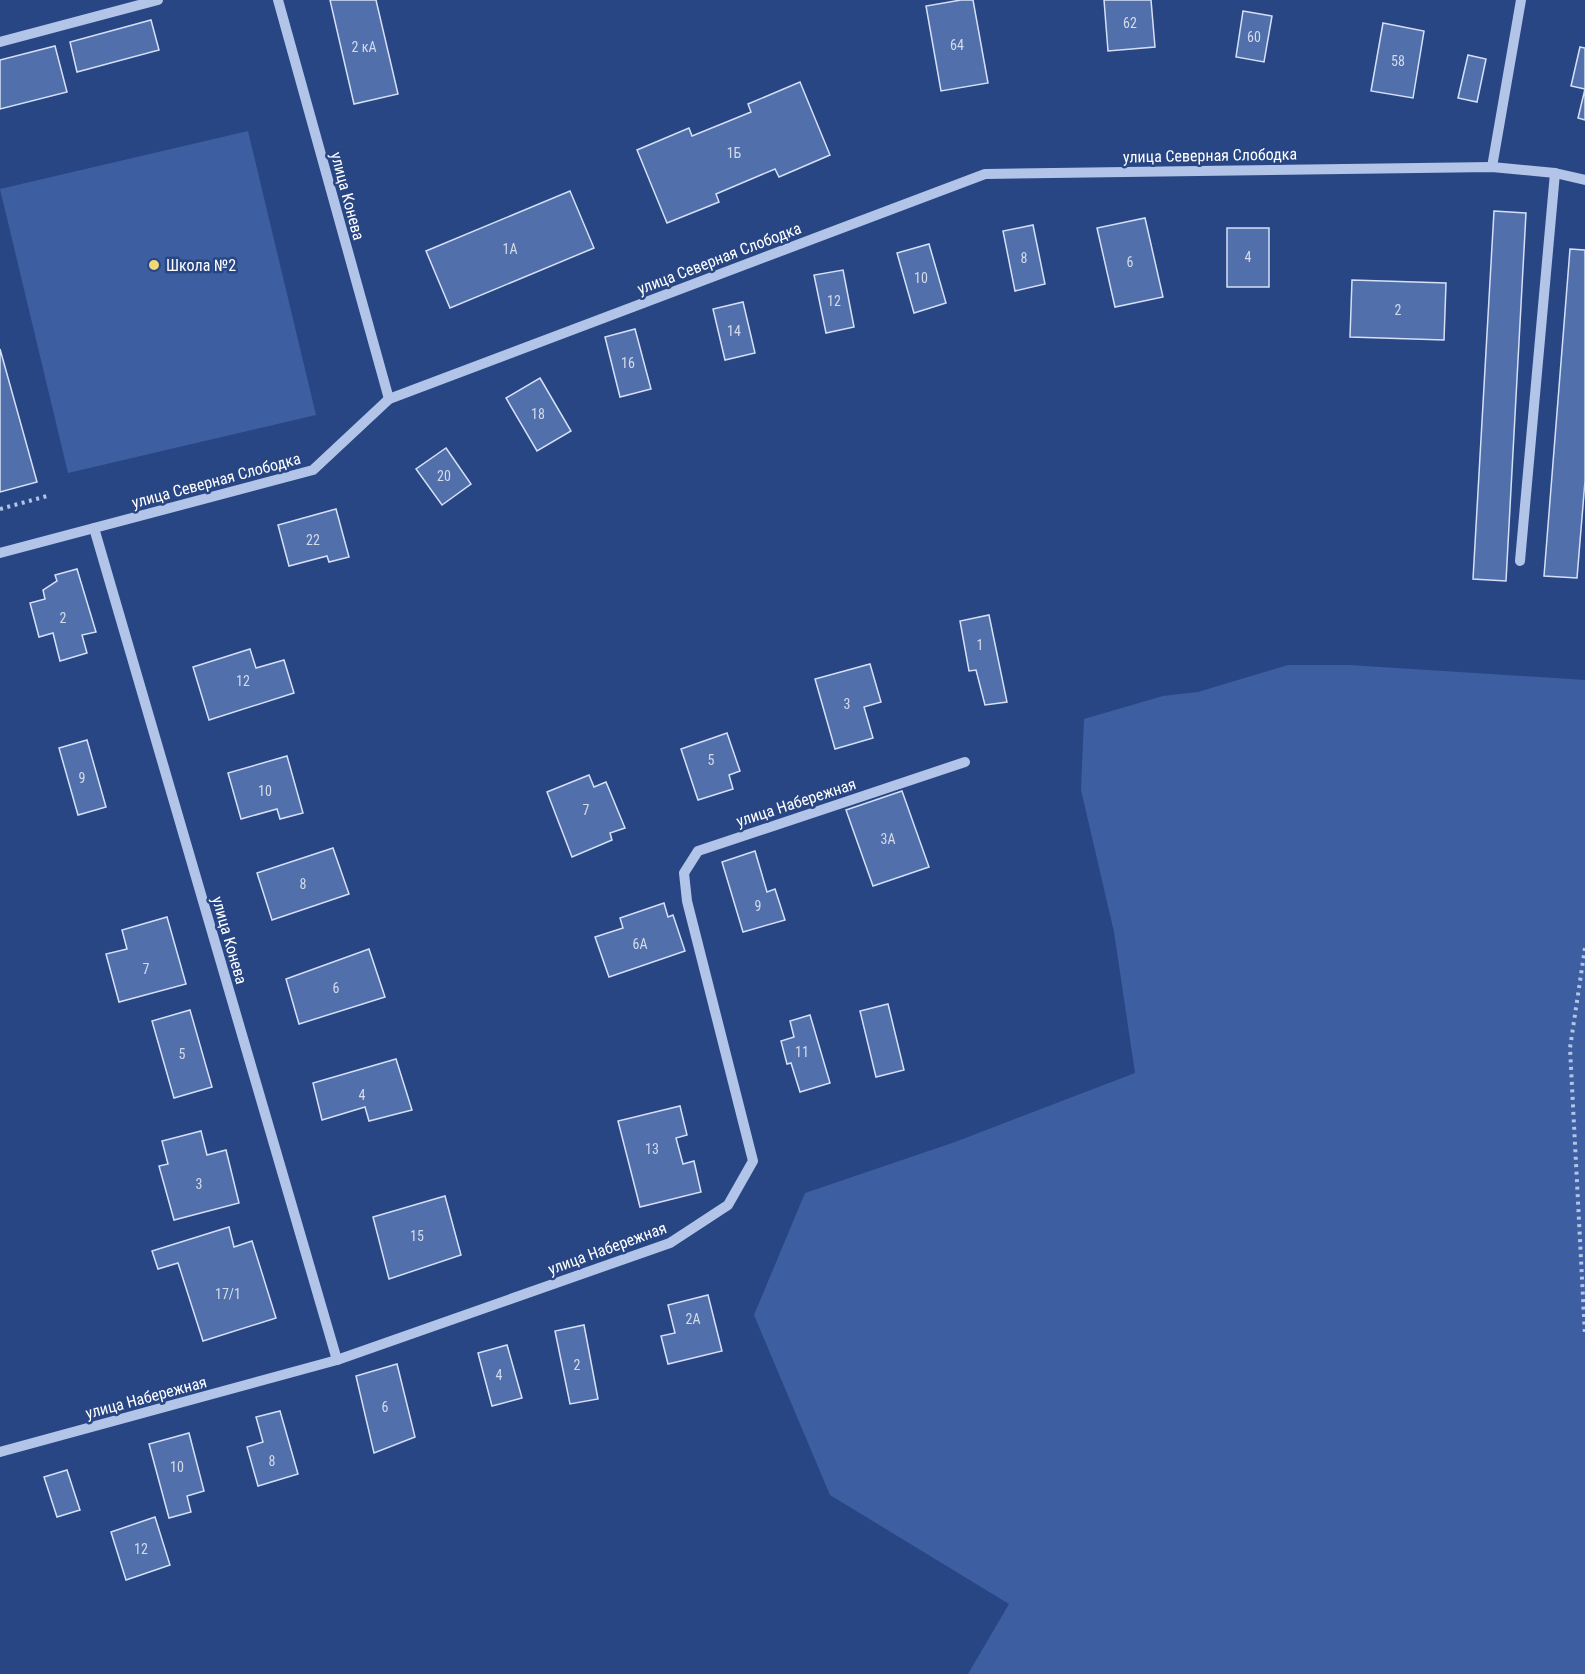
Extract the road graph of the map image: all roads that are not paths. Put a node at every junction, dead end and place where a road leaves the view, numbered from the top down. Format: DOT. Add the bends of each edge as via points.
graph roads {
  1 [pos="158,0"];
  2 [pos="279,0"];
  3 [pos="1521,0"];
  4 [pos="0,42"];
  5 [pos="1492,167"];
  6 [pos="1555,173"];
  7 [pos="1585,180"];
  8 [pos="389,399"];
  9 [pos="94,528"];
  10 [pos="0,554"];
  11 [pos="1520,561"];
  12 [pos="965,762"];
  13 [pos="337,1360"];
  14 [pos="0,1452"];
  1 -- 4 [label="street"];
  2 -- 8 [label="street, улица Конева"];
  3 -- 5 [label="street"];
  5 -- 6 [label="street, улица Северная Слободка"];
  5 -- 8 [label="street, улица Северная Слободка" via="985,174"];
  6 -- 7 [label="street, улица Северная Слободка"];
  6 -- 11 [label="street"];
  8 -- 9 [label="street, улица Северная Слободка" via="313,470"];
  9 -- 10 [label="street, улица Северная Слободка"];
  9 -- 13 [label="street, улица Конева"];
  12 -- 13 [label="street, улица Набережная" via="698,850 684,873 687,901 753,1161 728,1205 670,1243"];
  13 -- 14 [label="street, улица Набережная"];
}
